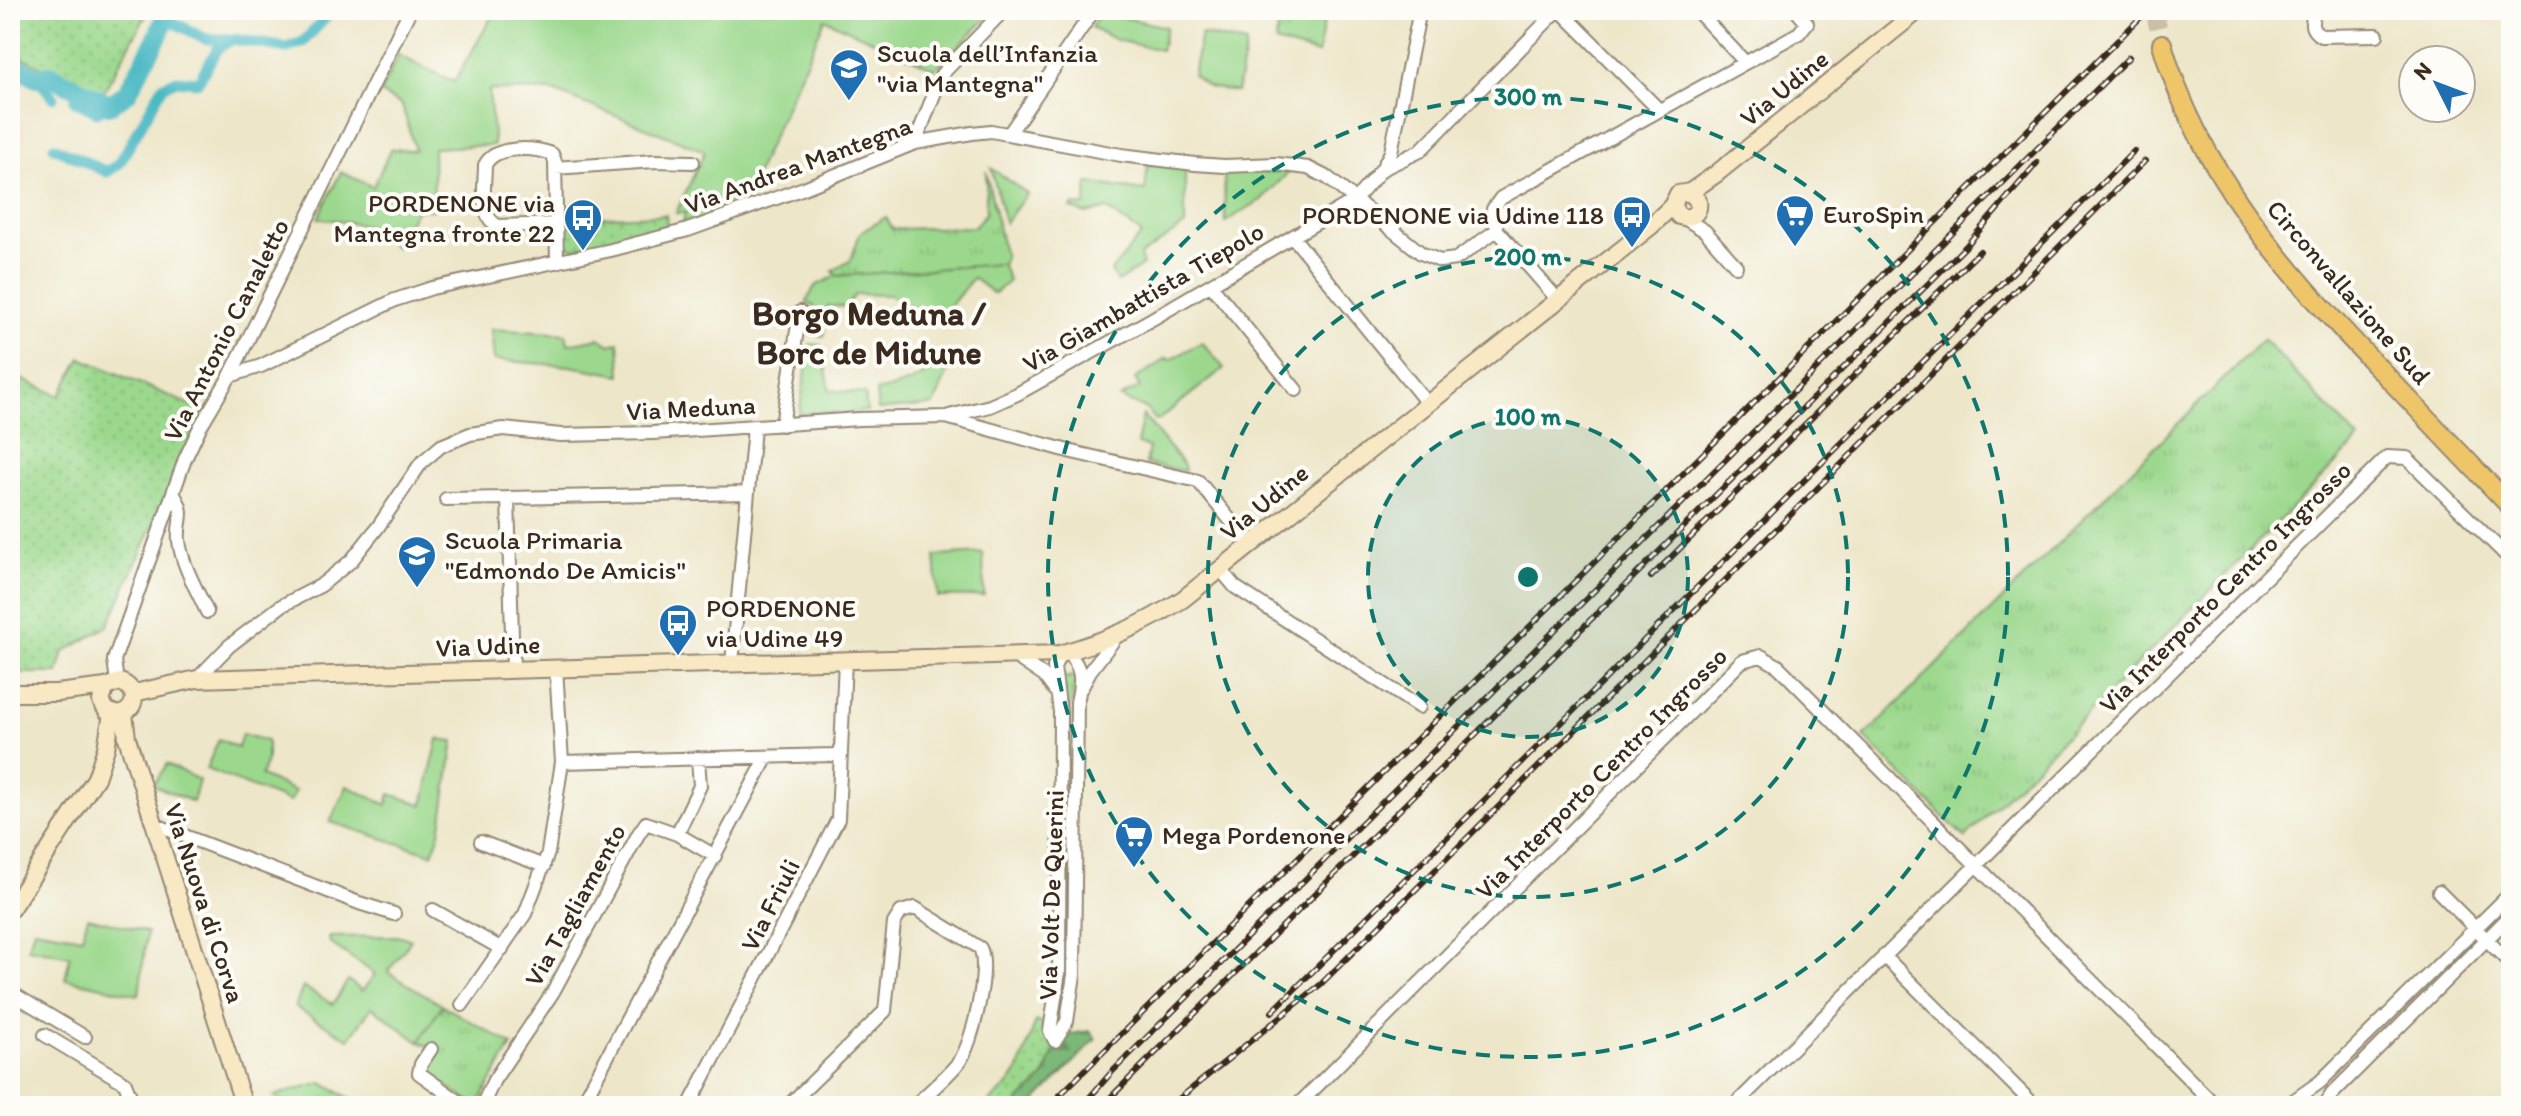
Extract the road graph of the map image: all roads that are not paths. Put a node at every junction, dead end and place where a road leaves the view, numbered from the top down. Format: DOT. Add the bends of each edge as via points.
graph roads {
  1 [pos="410,10"];
  2 [pos="1004,10"];
  3 [pos="1094,10"];
  4 [pos="1420,10"];
  5 [pos="1559,10"];
  6 [pos="1696,10"];
  7 [pos="1796,10"];
  8 [pos="1919,10"];
  9 [pos="2315,10"];
  10 [pos="2377,35"];
  11 [pos="2162,44"];
  12 [pos="1745,62"];
  13 [pos="1659,110"];
  14 [pos="1009,134"];
  15 [pos="915,143"];
  16 [pos="693,162"];
  17 [pos="555,168"];
  18 [pos="1382,169"];
  19 [pos="1355,200"];
  20 [pos="1687,206"];
  21 [pos="556,224"];
  22 [pos="1497,230"];
  23 [pos="1293,237"];
  24 [pos="557,262"];
  25 [pos="1736,266"];
  26 [pos="1211,285"];
  27 [pos="1558,300"];
  28 [pos="800,312"];
  29 [pos="230,376"];
  30 [pos="1296,390"];
  31 [pos="1427,403"];
  32 [pos="946,417"];
  33 [pos="782,425"];
  34 [pos="754,428"];
  35 [pos="173,493"];
  36 [pos="747,493"];
  37 [pos="508,498"];
  38 [pos="446,499"];
  39 [pos="2511,507"];
  40 [pos="1250,544"];
  41 [pos="2511,560"];
  42 [pos="1220,569"];
  43 [pos="207,612"];
  44 [pos="1116,637"];
  45 [pos="1063,653"];
  46 [pos="1013,655"];
  47 [pos="845,660"];
  48 [pos="732,663"];
  49 [pos="556,668"];
  50 [pos="513,669"];
  51 [pos="197,679"];
  52 [pos="108,690"];
  53 [pos="10,693"];
  54 [pos="134,693"];
  55 [pos="1079,693"];
  56 [pos="1059,700"];
  57 [pos="1419,707"];
  58 [pos="118,714"];
  59 [pos="840,753"];
  60 [pos="767,757"];
  61 [pos="698,758"];
  62 [pos="562,762"];
  63 [pos="156,825"];
  64 [pos="677,834"];
  65 [pos="481,842"];
  66 [pos="715,856"];
  67 [pos="1976,864"];
  68 [pos="544,866"];
  69 [pos="2439,892"];
  70 [pos="2511,893"];
  71 [pos="10,910"];
  72 [pos="433,910"];
  73 [pos="394,914"];
  74 [pos="2511,915"];
  75 [pos="1060,923"];
  76 [pos="1074,923"];
  77 [pos="2475,928"];
  78 [pos="2487,939"];
  79 [pos="502,949"];
  80 [pos="1884,956"];
  81 [pos="2511,964"];
  82 [pos="10,992"];
  83 [pos="462,1005"];
  84 [pos="45,1035"];
  85 [pos="85,1037"];
  86 [pos="431,1049"];
  87 [pos="134,1106"];
  88 [pos="244,1106"];
  89 [pos="465,1106"];
  90 [pos="482,1106"];
  91 [pos="581,1106"];
  92 [pos="689,1106"];
  93 [pos="788,1106"];
  94 [pos="914,1106"];
  95 [pos="1297,1106"];
  96 [pos="1734,1106"];
  97 [pos="2035,1106"];
  98 [pos="2216,1106"];
  99 [pos="2286,1106"];
  100 [pos="2324,1106"];
  1 -- 29 [label="street, Via Antonio Canaletto"];
  2 -- 15 [label="street" via="942,74"];
  3 -- 14 [label="street"];
  4 -- 18 [label="street" via="1391,152"];
  5 -- 13 [label="street"];
  5 -- 18 [label="street" via="1420,151"];
  6 -- 12 [label="street"];
  7 -- 12 [label="street" via="1807,23 1805,28"];
  8 -- 20 [label="main road, Via Udine" via="1716,174"];
  9 -- 10 [label="street" via="2311,23 2321,36"];
  11 -- 39 [label="main road, Circonvallazione Sud" via="2197,136 2250,222 2312,298"];
  12 -- 13 [label="street"];
  13 -- 22 [label="street" via="1501,198 1493,209"];
  14 -- 15 [label="street, Via Andrea Mantegna" via="991,131"];
  14 -- 19 [label="street, Via Andrea Mantegna" via="1195,164 1308,168"];
  15 -- 24 [label="street, Via Andrea Mantegna" via="688,230"];
  16 -- 17 [label="street, Via Andrea Mantegna"];
  17 -- 21 [label="street"];
  17 -- 21 [label="street" via="552,154 541,151 498,152 488,158 485,211 498,226"];
  18 -- 19 [label="street, Via Giambattista Tiepolo"];
  19 -- 22 [label="street, Via Andrea Mantegna" via="1421,253 1440,261 1456,259"];
  19 -- 23 [label="street, Via Giambattista Tiepolo"];
  20 -- 25 [label="street"];
  20 -- 27 [label="main road, Via Udine" via="1651,226"];
  21 -- 24 [label="street"];
  22 -- 27 [label="street"];
  23 -- 26 [label="street, Via Giambattista Tiepolo"];
  23 -- 31 [label="street"];
  24 -- 29 [label="street, Via Andrea Mantegna" via="395,300"];
  26 -- 30 [label="street"];
  26 -- 32 [label="street, Via Giambattista Tiepolo" via="1017,394"];
  27 -- 31 [label="main road, Via Udine"];
  28 -- 33 [label="street"];
  29 -- 35 [label="street, Via Antonio Canaletto" via="200,427"];
  31 -- 40 [label="main road, Via Udine"];
  32 -- 33 [label="street, Via Meduna"];
  32 -- 40 [label="street, Via Meduna" via="1198,481"];
  33 -- 34 [label="street, Via Meduna"];
  34 -- 36 [label="street"];
  34 -- 51 [label="street, Via Meduna" via="561,435 503,429 456,439 421,463 351,561 320,586 281,606"];
  35 -- 43 [label="street" via="182,508 179,541"];
  35 -- 52 [label="street, Via Antonio Canaletto"];
  36 -- 37 [label="street"];
  36 -- 48 [label="street"];
  37 -- 38 [label="street"];
  37 -- 50 [label="street"];
  40 -- 42 [label="main road, Via Udine"];
  41 -- 67 [label="street, Via Interporto Centro Ingrosso" via="2407,458 2387,457"];
  42 -- 44 [label="main road, Via Udine" via="1153,619"];
  42 -- 57 [label="street" via="1235,587"];
  44 -- 45 [label="main road, Via Udine"];
  44 -- 55 [label="street, Via Volt De Querini"];
  45 -- 46 [label="main road, Via Udine"];
  45 -- 55 [label="street, Via Volt De Querini" via="1079,669"];
  45 -- 56 [label="street, Via Volt De Querini" via="1054,667"];
  46 -- 47 [label="main road, Via Udine"];
  46 -- 56 [label="street" via="1044,676"];
  47 -- 48 [label="main road, Via Udine"];
  47 -- 59 [label="street, Via Friuli"];
  48 -- 49 [label="main road, Via Udine"];
  49 -- 50 [label="main road, Via Udine"];
  49 -- 62 [label="street"];
  50 -- 51 [label="main road, Via Udine"];
  51 -- 54 [label="main road, Via Udine"];
  52 -- 53 [label="main road"];
  52 -- 54 [label="main road" via="127,684"];
  52 -- 58 [label="main road" via="104,708"];
  54 -- 58 [label="main road" via="134,705"];
  55 -- 76 [label="street, Via Volt De Querini"];
  56 -- 75 [label="street, Via Volt De Querini"];
  58 -- 63 [label="main road, Via Nuova di Corva"];
  58 -- 71 [label="main road" via="96,778"];
  59 -- 60 [label="street"];
  59 -- 92 [label="street, Via Friuli" via="838,819 832,834"];
  60 -- 61 [label="street"];
  60 -- 66 [label="street"];
  61 -- 62 [label="street"];
  61 -- 64 [label="street" via="700,786"];
  62 -- 68 [label="street"];
  63 -- 73 [label="street"];
  63 -- 88 [label="main road, Via Nuova di Corva"];
  64 -- 66 [label="street"];
  64 -- 90 [label="street, Via Tagliamento" via="646,823 553,992"];
  65 -- 68 [label="street"];
  66 -- 91 [label="street"];
  67 -- 80 [label="street, Via Interporto Centro Ingrosso"];
  67 -- 95 [label="street, Via Interporto Centro Ingrosso" via="1778,666 1761,656 1742,661"];
  67 -- 98 [label="street, Via Interporto Centro Ingrosso"];
  68 -- 79 [label="street" via="525,914"];
  69 -- 77 [label="street"];
  70 -- 77 [label="street"];
  72 -- 79 [label="street"];
  74 -- 78 [label="street"];
  75 -- 76 [label="street"];
  75 -- 76 [label="street, Via Volt De Querini" via="1050,1031 1055,1041 1069,1011"];
  77 -- 78 [label="street"];
  77 -- 99 [label="street" via="2320,1082"];
  78 -- 81 [label="street"];
  78 -- 100 [label="street"];
  79 -- 83 [label="street"];
  80 -- 96 [label="street, Via Interporto Centro Ingrosso"];
  80 -- 97 [label="street"];
  82 -- 85 [label="street"];
  84 -- 87 [label="street" via="125,1083"];
  86 -- 89 [label="street" via="419,1073"];
  93 -- 94 [label="street" via="885,1011 894,923 901,912 917,908 980,948 984,959 978,1004 961,1060"];
}
